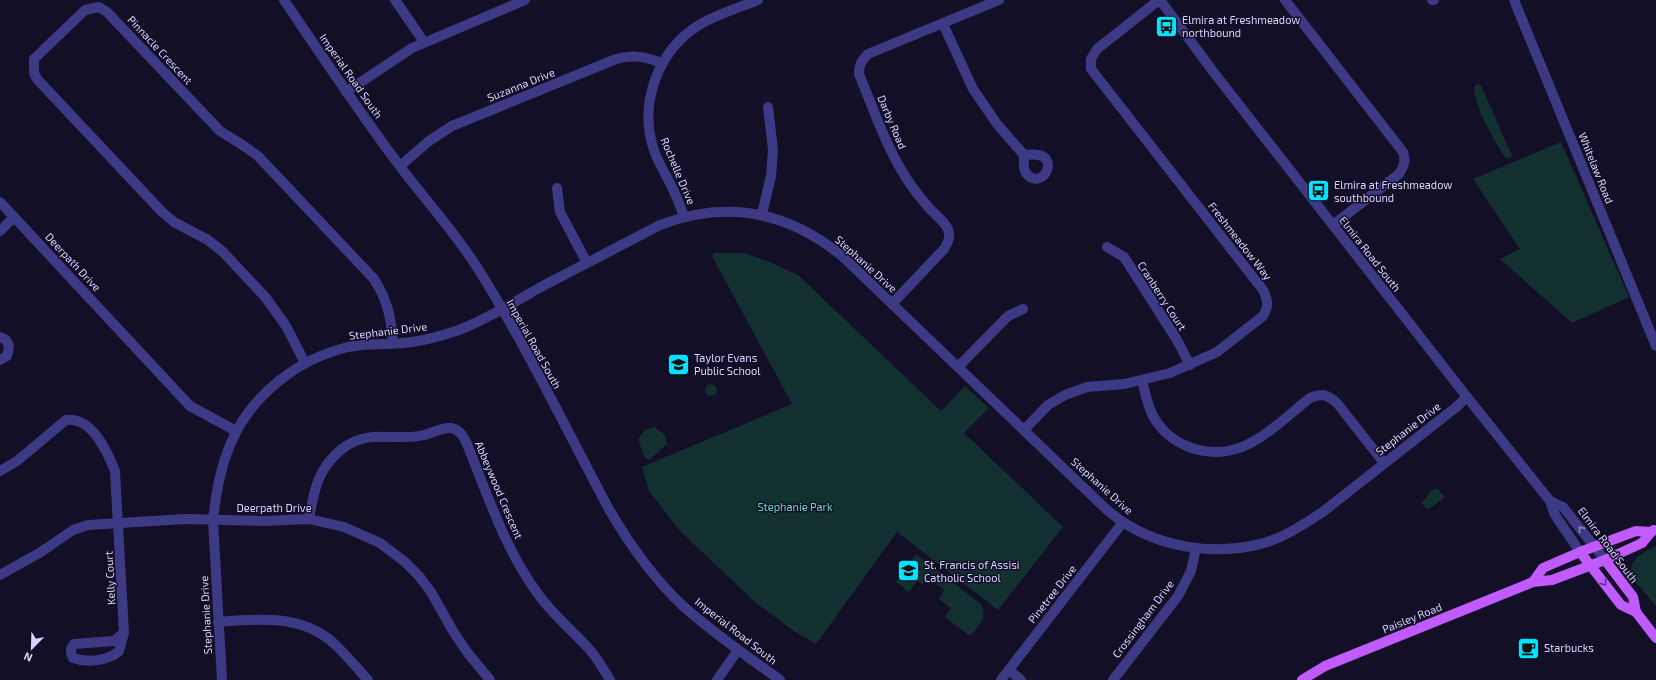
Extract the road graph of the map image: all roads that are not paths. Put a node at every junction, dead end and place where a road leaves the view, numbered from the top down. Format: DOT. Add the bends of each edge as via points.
graph roads {
  1 [pos="284,0"];
  2 [pos="396,0"];
  3 [pos="525,0"];
  4 [pos="758,0"];
  5 [pos="1000,0"];
  6 [pos="1160,0"];
  7 [pos="1285,0"];
  8 [pos="1514,0"];
  9 [pos="943,24"];
  10 [pos="424,42"];
  11 [pos="662,63"];
  12 [pos="346,92"];
  13 [pos="768,107"];
  14 [pos="1024,155"];
  15 [pos="400,166"];
  16 [pos="557,188"];
  17 [pos="0,202"];
  18 [pos="762,214"];
  19 [pos="684,216"];
  20 [pos="14,217"];
  21 [pos="1333,225"];
  22 [pos="0,231"];
  23 [pos="1107,247"];
  24 [pos="587,263"];
  25 [pos="892,304"];
  26 [pos="502,309"];
  27 [pos="1023,309"];
  28 [pos="0,337"];
  29 [pos="393,343"];
  30 [pos="1656,346"];
  31 [pos="0,360"];
  32 [pos="305,363"];
  33 [pos="1190,365"];
  34 [pos="958,367"];
  35 [pos="1142,380"];
  36 [pos="1466,397"];
  37 [pos="1024,430"];
  38 [pos="236,432"];
  39 [pos="1384,463"];
  40 [pos="0,472"];
  41 [pos="1550,501"];
  42 [pos="309,519"];
  43 [pos="213,520"];
  44 [pos="1123,522"];
  45 [pos="118,523"];
  46 [pos="1653,531"];
  47 [pos="1595,546"];
  48 [pos="1196,548"];
  49 [pos="1580,552"];
  50 [pos="1605,560"];
  51 [pos="1591,565"];
  52 [pos="0,575"];
  53 [pos="1533,582"];
  54 [pos="1636,612"];
  55 [pos="218,622"];
  56 [pos="124,633"];
  57 [pos="1656,638"];
  58 [pos="738,650"];
  59 [pos="1009,670"];
  60 [pos="363,678"];
  61 [pos="222,680"];
  62 [pos="490,680"];
  63 [pos="610,680"];
  64 [pos="717,680"];
  65 [pos="780,680"];
  66 [pos="1001,680"];
  67 [pos="1021,680"];
  68 [pos="1113,680"];
  69 [pos="1302,680"];
  1 -- 12 [label="street, Imperial Road South"];
  2 -- 10 [label="street"];
  3 -- 10 [label="street"];
  4 -- 11 [label="street, Rochelle Drive" via="699,25 682,38"];
  5 -- 9 [label="street, Darby Road"];
  6 -- 21 [label="street, Elmira Road South"];
  6 -- 33 [label="street, Freshmeadow Way" via="1097,49 1091,58 1091,69 1262,290 1268,306 1263,316 1225,346"];
  7 -- 21 [label="street" via="1403,152 1405,158 1404,167 1399,174"];
  8 -- 30 [label="street, Whitelaw Road"];
  9 -- 14 [label="street" via="973,89 997,124"];
  9 -- 25 [label="street, Darby Road" via="868,54 859,66 859,74 896,161 913,188 950,231 944,249"];
  10 -- 12 [label="street"];
  11 -- 15 [label="street, Suzanna Drive" via="637,56 616,59 452,126"];
  11 -- 19 [label="street, Rochelle Drive" via="649,102 650,132 656,157 672,186"];
  12 -- 15 [label="street, Imperial Road South"];
  13 -- 18 [label="street" via="773,150"];
  15 -- 26 [label="street, Imperial Road South" via="469,255"];
  16 -- 24 [label="street" via="560,212"];
  17 -- 20 [label="street, Deerpath Drive"];
  18 -- 19 [label="street, Stephanie Drive" via="727,211"];
  18 -- 25 [label="street, Stephanie Drive" via="796,226 823,241"];
  19 -- 24 [label="street, Stephanie Drive" via="660,225"];
  20 -- 22 [label="street"];
  20 -- 38 [label="street, Deerpath Drive" via="190,406"];
  21 -- 36 [label="street, Elmira Road South"];
  23 -- 33 [label="street, Cranberry Court" via="1124,257"];
  24 -- 26 [label="street, Stephanie Drive"];
  25 -- 34 [label="street, Stephanie Drive"];
  26 -- 29 [label="street, Stephanie Drive" via="446,334 411,342"];
  26 -- 58 [label="street, Imperial Road South" via="622,532 658,580 682,605"];
  27 -- 34 [label="street" via="1008,316"];
  28 -- 31 [label="street" via="9,344 9,350 7,356"];
  29 -- 32 [label="street, Stephanie Drive" via="349,347"];
  29 -- 32 [label="street, Pinnacle Crescent" via="387,303 374,279 258,156 220,132 107,12 98,7 85,10 34,59 37,79 163,213 223,252 266,298 286,326"];
  32 -- 38 [label="street, Stephanie Drive" via="265,394"];
  33 -- 35 [label="street, Freshmeadow Way"];
  34 -- 37 [label="street, Stephanie Drive"];
  35 -- 37 [label="street, Freshmeadow Way" via="1076,390 1048,405"];
  35 -- 39 [label="street" via="1153,416 1171,437 1189,447 1210,453 1235,450 1254,441 1310,398 1320,394 1329,396 1337,403"];
  36 -- 39 [label="street, Stephanie Drive"];
  36 -- 41 [label="street, Elmira Road South"];
  37 -- 44 [label="street, Stephanie Drive" via="1106,509"];
  38 -- 43 [label="street, Stephanie Drive" via="218,483"];
  39 -- 48 [label="street, Stephanie Drive" via="1318,515 1281,536 1256,545 1228,549"];
  40 -- 45 [label="street, Kelly Court" via="66,420 82,422 97,436 108,453 115,471"];
  47 -- 41 [label="street, Elmira Road South, one-way" via="1563,507"];
  41 -- 49 [label="street, Elmira Road South" via="1555,516"];
  42 -- 43 [label="street, Deerpath Drive"];
  42 -- 62 [label="street, Deerpath Drive" via="344,526 363,534 405,562 430,592 467,652"];
  42 -- 63 [label="street, Abbeywood Crescent" via="313,493 322,472 335,455 350,444 370,436 412,437 444,428 457,430 463,435 499,523 522,570 550,610 591,651"];
  43 -- 45 [label="street, Deerpath Drive"];
  43 -- 55 [label="street, Stephanie Drive"];
  44 -- 48 [label="street, Stephanie Drive" via="1167,542"];
  44 -- 59 [label="street, Pinetree Drive"];
  45 -- 52 [label="street, Deerpath Drive" via="77,528 24,563"];
  45 -- 56 [label="street, Kelly Court"];
  46 -- 47 [label="main road, Paisley Road" via="1636,531"];
  46 -- 50 [label="main road, Paisley Road" via="1642,543"];
  47 -- 49 [label="main road, Paisley Road"];
  47 -- 50 [label="street, Elmira Road South"];
  48 -- 68 [label="street, Crossingham Drive" via="1191,571 1178,596"];
  49 -- 51 [label="main road, Elmira Road South"];
  49 -- 53 [label="main road, Paisley Road" via="1543,568"];
  50 -- 51 [label="main road, Paisley Road"];
  50 -- 54 [label="main road, Elmira Road South" via="1633,597"];
  51 -- 53 [label="main road, Paisley Road" via="1552,580"];
  51 -- 54 [label="main road, Elmira Road South, one-way" via="1621,605"];
  53 -- 69 [label="main road, Paisley Road" via="1325,666"];
  54 -- 57 [label="main road, Elmira Road South"];
  55 -- 60 [label="street" via="268,619 298,624 330,640"];
  55 -- 61 [label="street, Stephanie Drive"];
  56 -- 56 [label="street, Kelly Court" via="114,641 74,644 70,652 73,658 79,660 107,659 119,651"];
  58 -- 64 [label="street"];
  58 -- 65 [label="street, Imperial Road South"];
  59 -- 66 [label="street, Pinetree Drive"];
  59 -- 67 [label="street"];
}
